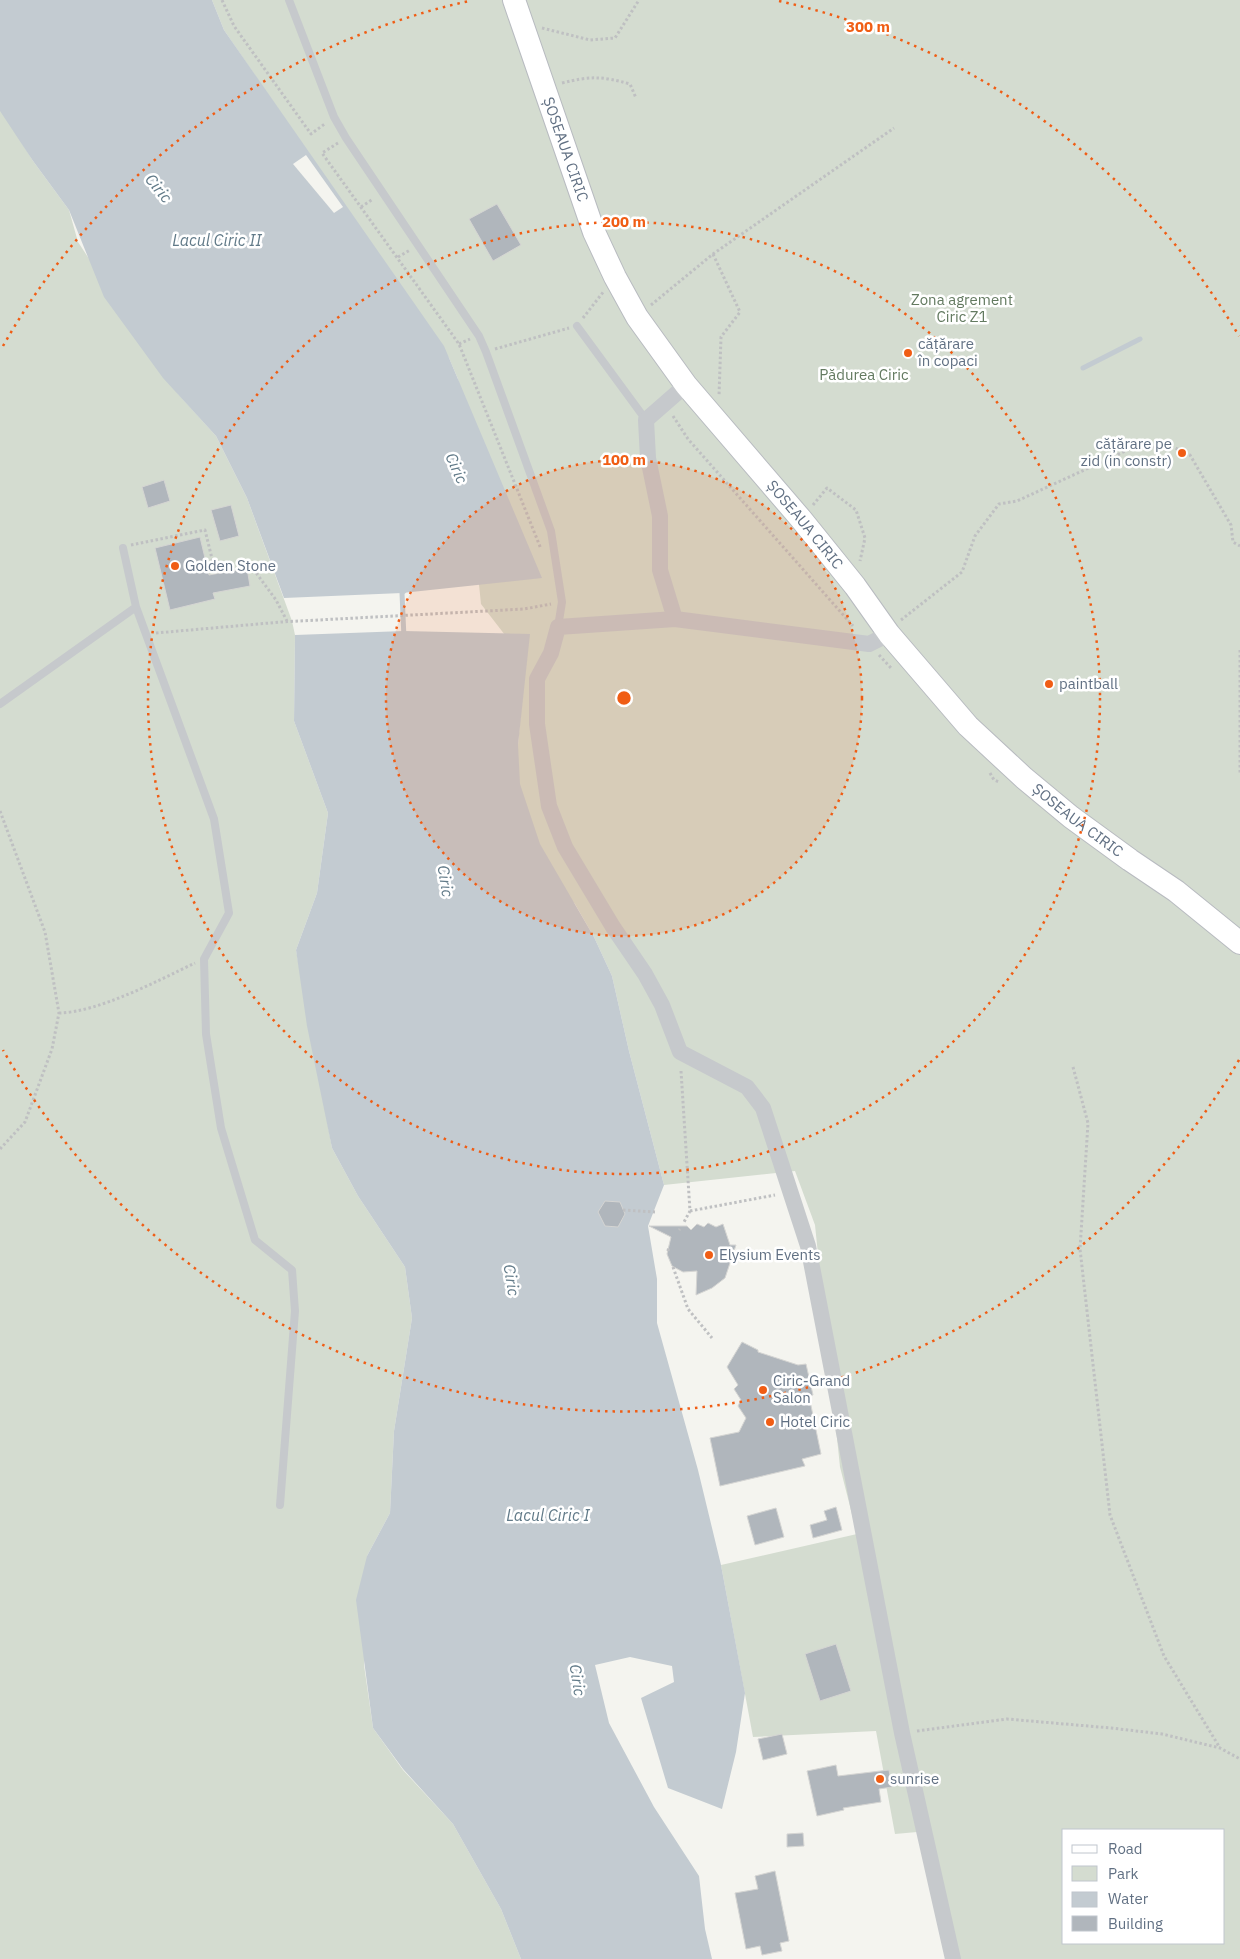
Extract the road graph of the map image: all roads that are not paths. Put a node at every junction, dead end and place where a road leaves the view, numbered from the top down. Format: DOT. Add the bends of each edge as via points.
graph roads {
  1 [pos="289,0"];
  2 [pos="514,0"];
  3 [pos="577,326"];
  4 [pos="686,384"];
  5 [pos="646,420"];
  6 [pos="123,548"];
  7 [pos="136,607"];
  8 [pos="675,619"];
  9 [pos="558,627"];
  10 [pos="889,634"];
  11 [pos="0,704"];
  12 [pos="1240,943"];
  13 [pos="280,1504"];
  14 [pos="953,1959"];
  1 -- 9 [label="lane" via="334,117 479,336 486,352 551,531 562,602"];
  2 -- 4 [label="main road, ȘOSEAUA CIRIC" via="594,232 637,317"];
  3 -- 5 [label="lane"];
  4 -- 5 [label="street"];
  4 -- 10 [label="main road, ȘOSEAUA CIRIC" via="855,586"];
  5 -- 8 [label="street" via="648,458 660,516 660,570"];
  6 -- 7 [label="lane"];
  7 -- 11 [label="lane"];
  7 -- 13 [label="lane" via="214,819 229,913 204,959 206,1034 221,1128 254,1240 292,1270 295,1311"];
  8 -- 9 [label="street"];
  8 -- 10 [label="street" via="869,644"];
  9 -- 14 [label="street" via="537,679 537,724 549,806 565,847 613,928 650,982 680,1052 747,1087 763,1108 808,1246 902,1733"];
  10 -- 12 [label="main road, ȘOSEAUA CIRIC" via="968,726 1024,778"];
}
